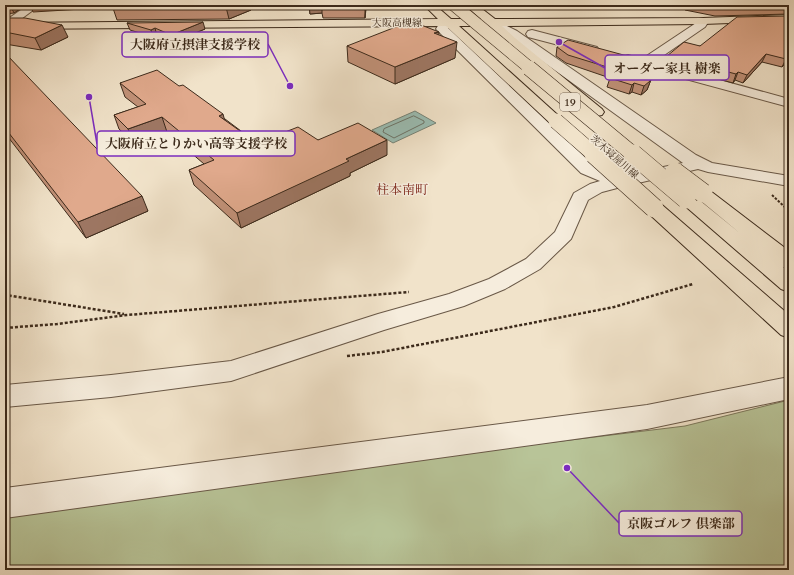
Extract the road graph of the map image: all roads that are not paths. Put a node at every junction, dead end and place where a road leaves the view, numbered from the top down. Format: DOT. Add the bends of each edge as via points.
graph roads {
  1 [pos="35,5"];
  2 [pos="429,5"];
  3 [pos="440,5"];
  4 [pos="454,5"];
  5 [pos="470,5"];
  6 [pos="789,18"];
  7 [pos="703,20"];
  8 [pos="447,22"];
  9 [pos="493,23"];
  10 [pos="5,26"];
  11 [pos="532,34"];
  12 [pos="602,53"];
  13 [pos="617,57"];
  14 [pos="644,63"];
  15 [pos="789,103"];
  16 [pos="690,159"];
  17 [pos="789,181"];
  18 [pos="617,182"];
  19 [pos="678,201"];
  20 [pos="774,280"];
  21 [pos="789,308"];
  22 [pos="789,329"];
  23 [pos="789,388"];
  24 [pos="5,396"];
  25 [pos="5,503"];
  1 -- 10 [label="street"];
  2 -- 8 [label="main road"];
  3 -- 19 [label="main road, 茨木寝屋川線 / 19"];
  4 -- 19 [label="main road, 茨木寝屋川線 / 19, bridge"];
  5 -- 9 [label="main road"];
  6 -- 7 [label="main road, 大阪高槻線"];
  7 -- 9 [label="main road, 大阪高槻線"];
  7 -- 14 [label="street" via="701,25"];
  8 -- 9 [label="main road, 大阪高槻線"];
  8 -- 10 [label="main road, 大阪高槻線"];
  8 -- 18 [label="street" via="442,29 587,169"];
  8 -- 19 [label="main road, bridge" via="556,121"];
  9 -- 16 [label="street" via="513,34"];
  9 -- 19 [label="main road, bridge" via="511,42 596,112"];
  11 -- 12 [label="street"];
  13 -- 14 [label="street"];
  14 -- 15 [label="street"];
  16 -- 17 [label="street" via="708,167"];
  16 -- 18 [label="street" via="693,165 687,167"];
  18 -- 24 [label="street" via="596,188 580,197 564,235 533,264 498,284 456,300 231,371"];
  19 -- 20 [label="main road"];
  19 -- 20 [label="main road, 茨木寝屋川線 / 19"];
  20 -- 21 [label="main road, 茨木寝屋川線 / 19"];
  20 -- 22 [label="main road"];
  23 -- 25 [label="street" via="647,416"];
}
